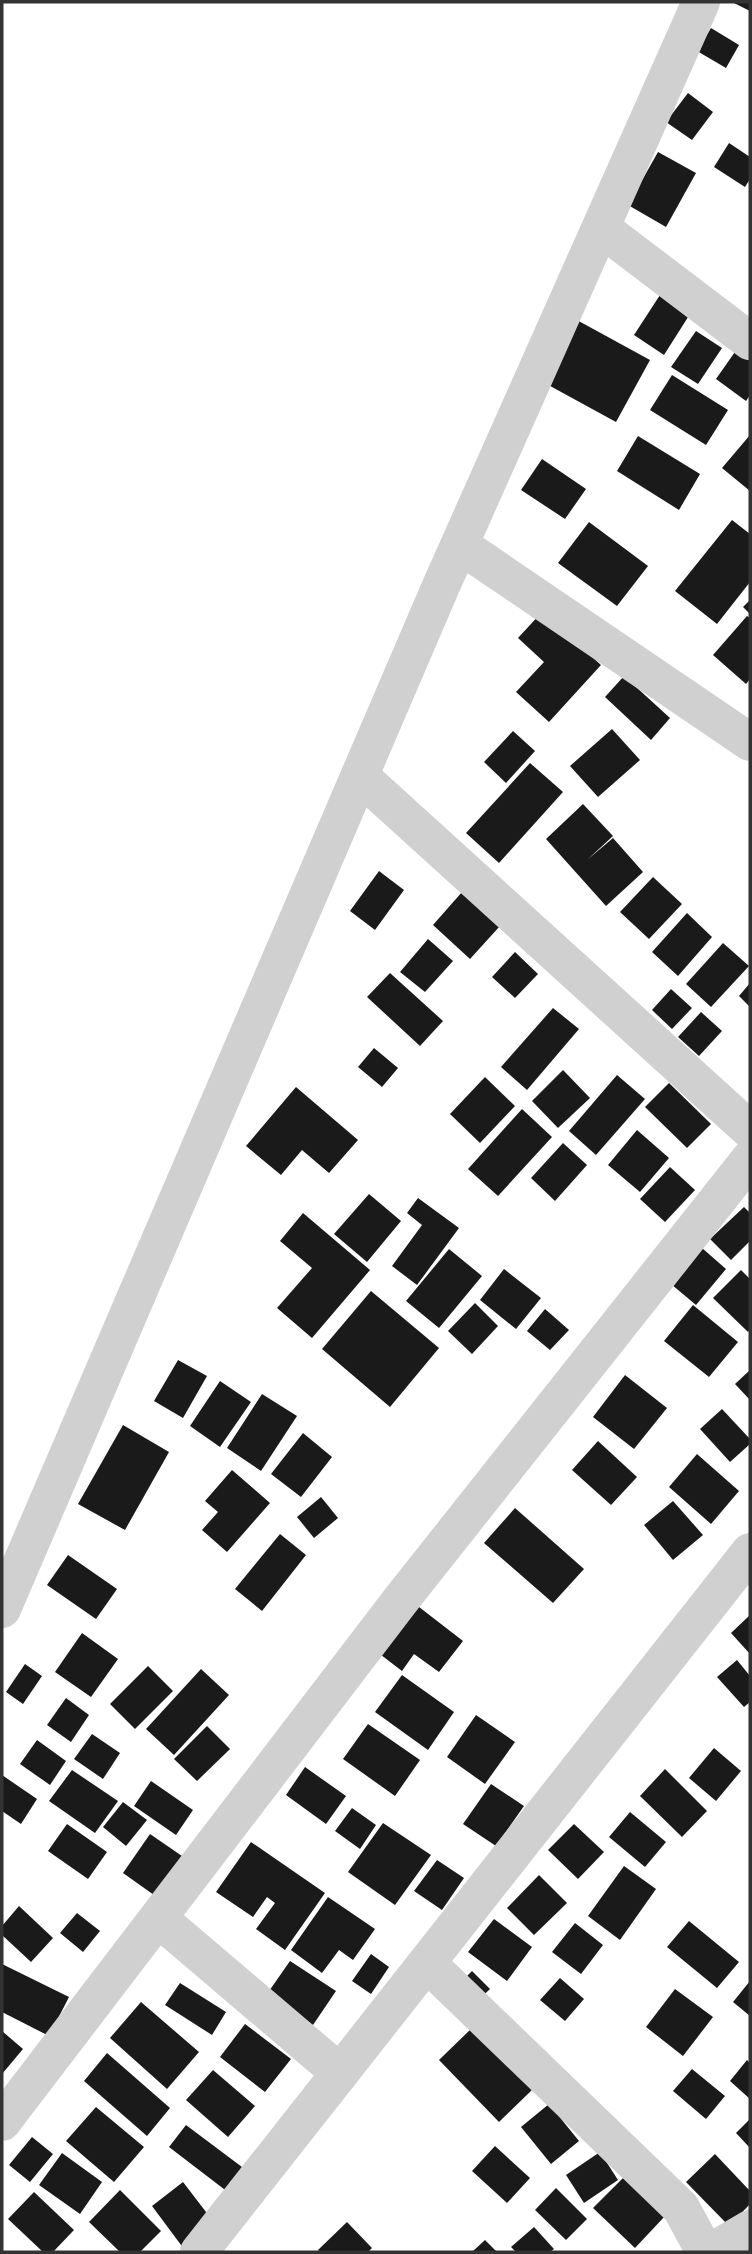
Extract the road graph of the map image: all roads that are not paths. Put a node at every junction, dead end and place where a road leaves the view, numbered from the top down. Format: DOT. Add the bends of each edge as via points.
graph roads {
  1 [pos="701,2"];
  2 [pos="601,229"];
  3 [pos="750,341"];
  4 [pos="460,545"];
  5 [pos="750,742"];
  6 [pos="360,776"];
  7 [pos="750,1130"];
  8 [pos="750,1159"];
  9 [pos="745,1571"];
  10 [pos="2,1609"];
  11 [pos="158,1918"];
  12 [pos="427,1963"];
  13 [pos="340,2073"];
  14 [pos="2,2122"];
  15 [pos="750,2229"];
  16 [pos="199,2252"];
  17 [pos="705,2252"];
  18 [pos="711,2252"];
  1 -- 2 [label="street"];
  2 -- 3 [label="street"];
  2 -- 4 [label="street"];
  4 -- 5 [label="street"];
  4 -- 6 [label="street"];
  6 -- 7 [label="street"];
  6 -- 10 [label="street"];
  8 -- 11 [label="street" via="400,1601"];
  9 -- 12 [label="street"];
  11 -- 13 [label="street"];
  11 -- 14 [label="street"];
  12 -- 13 [label="street"];
  12 -- 17 [label="street" via="681,2208"];
  13 -- 16 [label="street"];
  15 -- 18 [label="street"];
}
